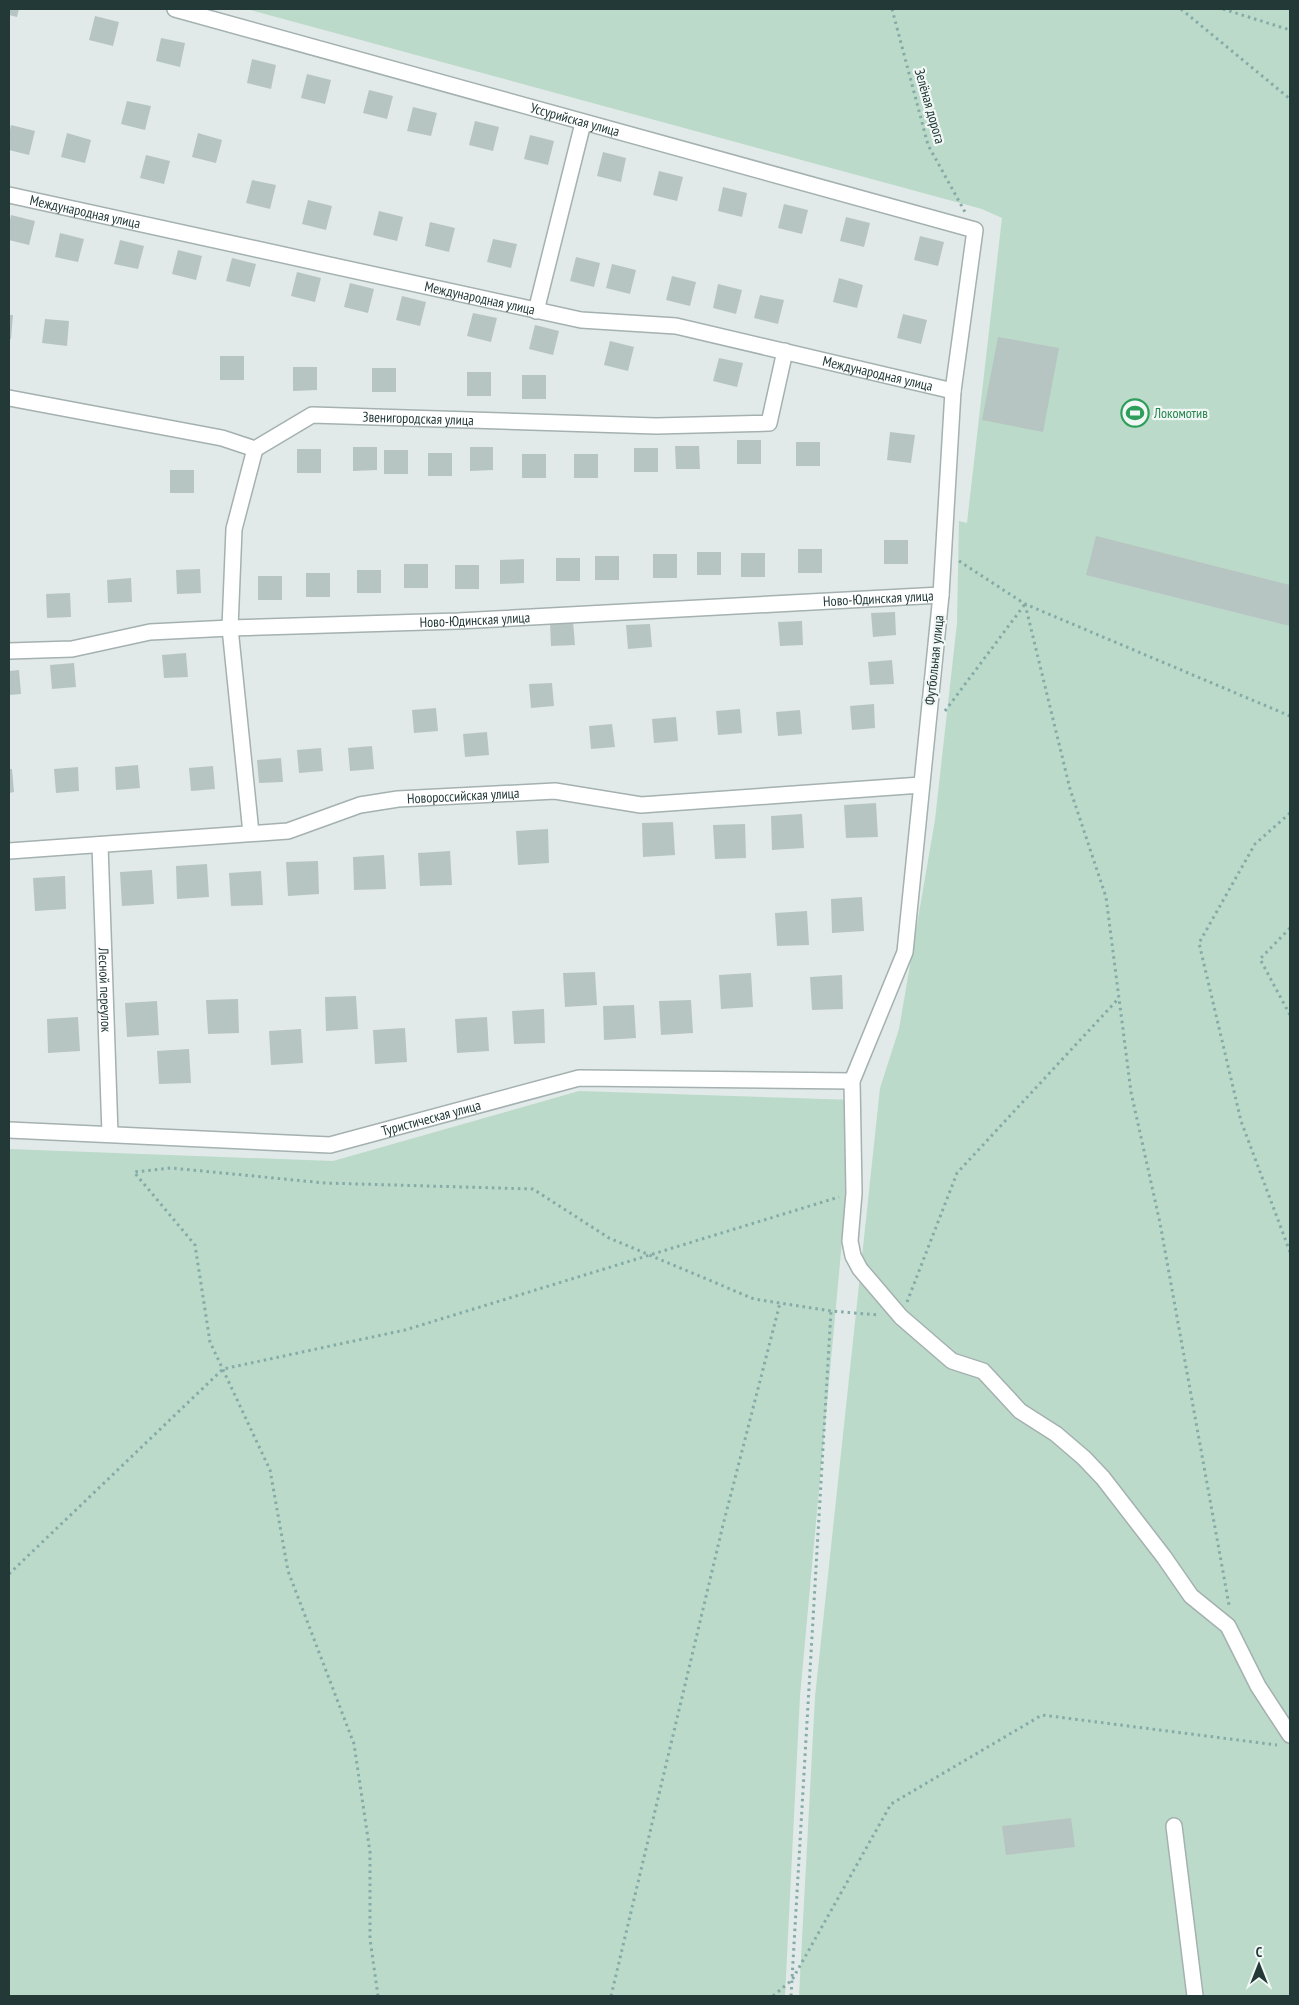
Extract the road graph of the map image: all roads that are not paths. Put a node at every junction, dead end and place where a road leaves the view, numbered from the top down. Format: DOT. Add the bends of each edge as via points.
graph roads {
  1 [pos="175,9"];
  2 [pos="583,123"];
  3 [pos="9,195"];
  4 [pos="975,230"];
  5 [pos="536,311"];
  6 [pos="784,351"];
  7 [pos="953,391"];
  8 [pos="9,398"];
  9 [pos="254,450"];
  10 [pos="941,595"];
  11 [pos="230,628"];
  12 [pos="9,651"];
  13 [pos="921,785"];
  14 [pos="251,833"];
  15 [pos="100,845"];
  16 [pos="9,851"];
  17 [pos="852,1081"];
  18 [pos="9,1130"];
  19 [pos="110,1134"];
  20 [pos="1285,1740"];
  21 [pos="1174,1826"];
  22 [pos="1195,1996"];
  1 -- 2 [label="street, Уссурийская улица"];
  2 -- 4 [label="street, Уссурийская улица"];
  2 -- 5 [label="street"];
  3 -- 5 [label="street, Международная улица"];
  4 -- 7 [label="street, Футбольная улица"];
  5 -- 6 [label="street, Международная улица" via="581,320 676,326"];
  6 -- 7 [label="street, Международная улица"];
  6 -- 9 [label="street, Звенигородская улица" via="769,423 656,426 312,415"];
  7 -- 10 [label="street, Футбольная улица"];
  8 -- 9 [label="street" via="222,438"];
  9 -- 11 [label="street" via="234,529"];
  10 -- 11 [label="street, Ново-Юдинская улица" via="458,621"];
  10 -- 13 [label="street, Футбольная улица"];
  11 -- 12 [label="street, Ново-Юдинская улица" via="150,632 72,649"];
  11 -- 14 [label="street"];
  13 -- 14 [label="street, Новороссийская улица" via="641,805 555,791 398,799 360,805 288,830"];
  13 -- 17 [label="street, Футбольная улица" via="906,952"];
  14 -- 15 [label="street, Новороссийская улица"];
  15 -- 16 [label="street, Новороссийская улица"];
  15 -- 19 [label="street, Лесной переулок"];
  17 -- 19 [label="street, Туристическая улица" via="579,1078 330,1146"];
  17 -- 20 [label="street" via="854,1193 850,1241 860,1269 901,1317 952,1360 983,1371 1020,1411 1056,1434 1103,1478 1190,1596 1228,1626"];
  18 -- 19 [label="street, Туристическая улица"];
  21 -- 22 [label="street"];
}
